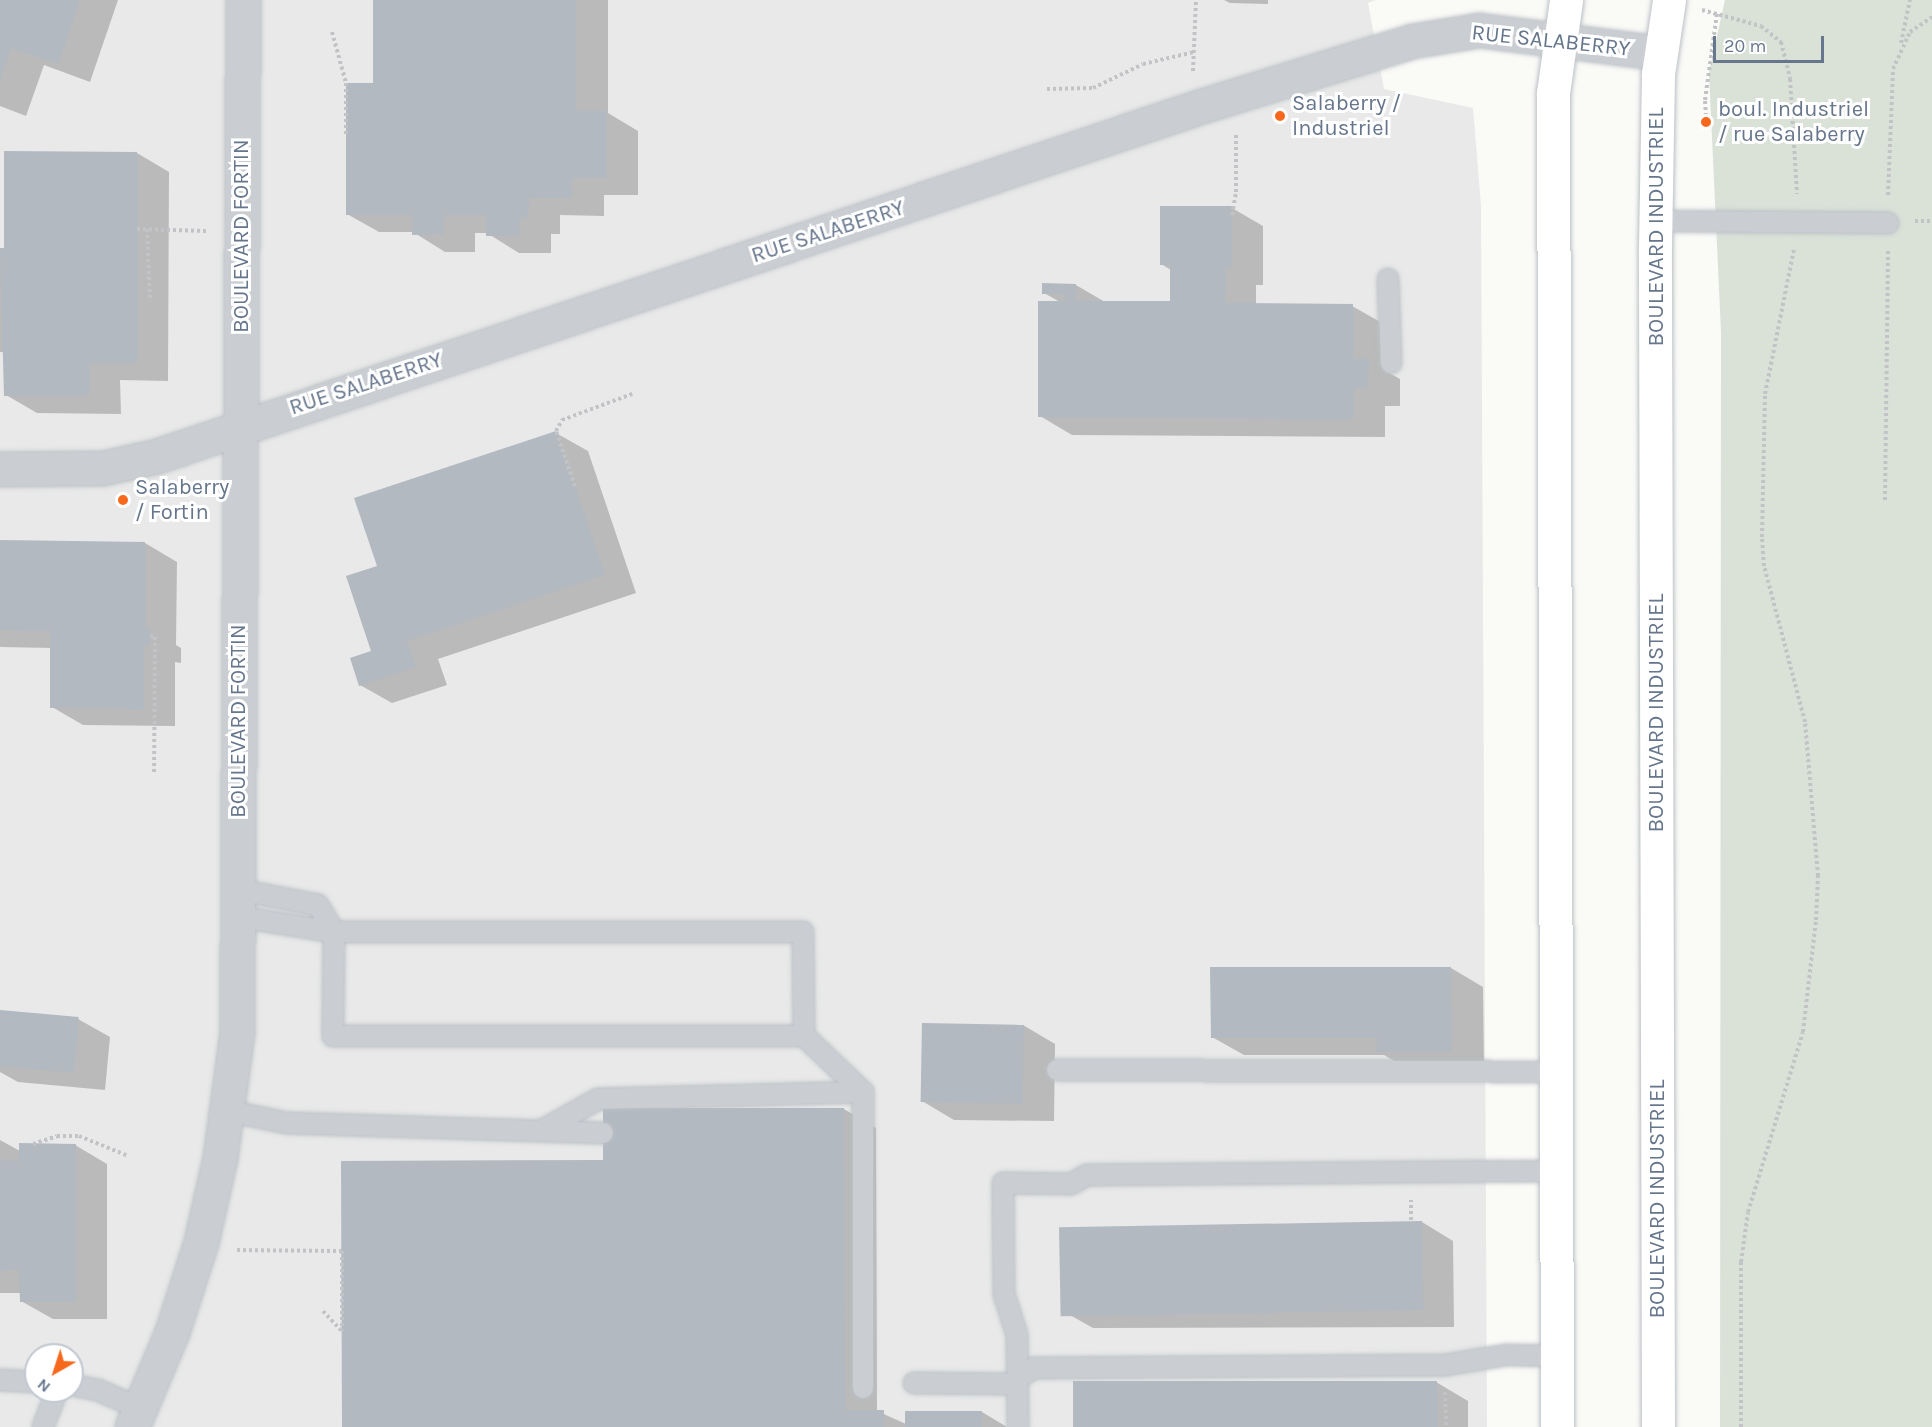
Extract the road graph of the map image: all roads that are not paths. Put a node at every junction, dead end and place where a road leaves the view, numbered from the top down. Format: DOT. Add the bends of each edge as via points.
graph roads {
  1 [pos="243,0"];
  2 [pos="1566,0"];
  3 [pos="1669,0"];
  4 [pos="1559,41"];
  5 [pos="1660,53"];
  6 [pos="1656,221"];
  7 [pos="1888,223"];
  8 [pos="1388,279"];
  9 [pos="1391,363"];
  10 [pos="240,426"];
  11 [pos="0,470"];
  12 [pos="240,903"];
  13 [pos="334,932"];
  14 [pos="804,1036"];
  15 [pos="1057,1070"];
  16 [pos="1556,1072"];
  17 [pos="863,1092"];
  18 [pos="228,1111"];
  19 [pos="541,1131"];
  20 [pos="603,1133"];
  21 [pos="1556,1171"];
  22 [pos="1557,1356"];
  23 [pos="1017,1378"];
  24 [pos="0,1380"];
  25 [pos="24,1381"];
  26 [pos="914,1383"];
  27 [pos="84,1387"];
  28 [pos="863,1388"];
  29 [pos="52,1403"];
  30 [pos="136,1418"];
  31 [pos="43,1427"];
  32 [pos="1018,1427"];
  33 [pos="1557,1427"];
  34 [pos="1658,1427"];
  1 -- 10 [label="street, BOULEVARD FORTIN"];
  2 -- 4 [label="street"];
  3 -- 5 [label="street, BOULEVARD INDUSTRIEL"];
  4 -- 5 [label="street, RUE SALABERRY"];
  4 -- 10 [label="street, RUE SALABERRY" via="1479,30 1456,31 1380,49"];
  4 -- 16 [label="street" via="1553,93"];
  5 -- 6 [label="street, BOULEVARD INDUSTRIEL"];
  6 -- 7 [label="lane"];
  6 -- 34 [label="street, BOULEVARD INDUSTRIEL"];
  8 -- 9 [label="lane"];
  10 -- 11 [label="street, RUE SALABERRY" via="131,464 77,470"];
  10 -- 12 [label="street, BOULEVARD FORTIN"];
  12 -- 13 [label="lane" via="318,905"];
  12 -- 18 [label="street, BOULEVARD FORTIN" via="237,1034"];
  13 -- 14 [label="lane" via="803,932"];
  13 -- 14 [label="lane" via="333,1036"];
  14 -- 17 [label="lane"];
  15 -- 16 [label="lane"];
  16 -- 21 [label="street"];
  17 -- 19 [label="lane" via="598,1098"];
  17 -- 28 [label="lane"];
  18 -- 19 [label="lane" via="287,1124"];
  18 -- 30 [label="street, BOULEVARD FORTIN" via="201,1242 172,1332"];
  19 -- 20 [label="lane"];
  21 -- 22 [label="street"];
  21 -- 23 [label="lane" via="1087,1174 1071,1184 1003,1183 1004,1294 1017,1335"];
  22 -- 23 [label="lane" via="1507,1355 1446,1365 1034,1368"];
  22 -- 33 [label="street"];
  23 -- 26 [label="lane" via="1009,1384"];
  23 -- 32 [label="lane"];
  24 -- 25 [label="lane"];
  27 -- 30 [label="lane" via="98,1390"];
  29 -- 31 [label="lane"];
}
